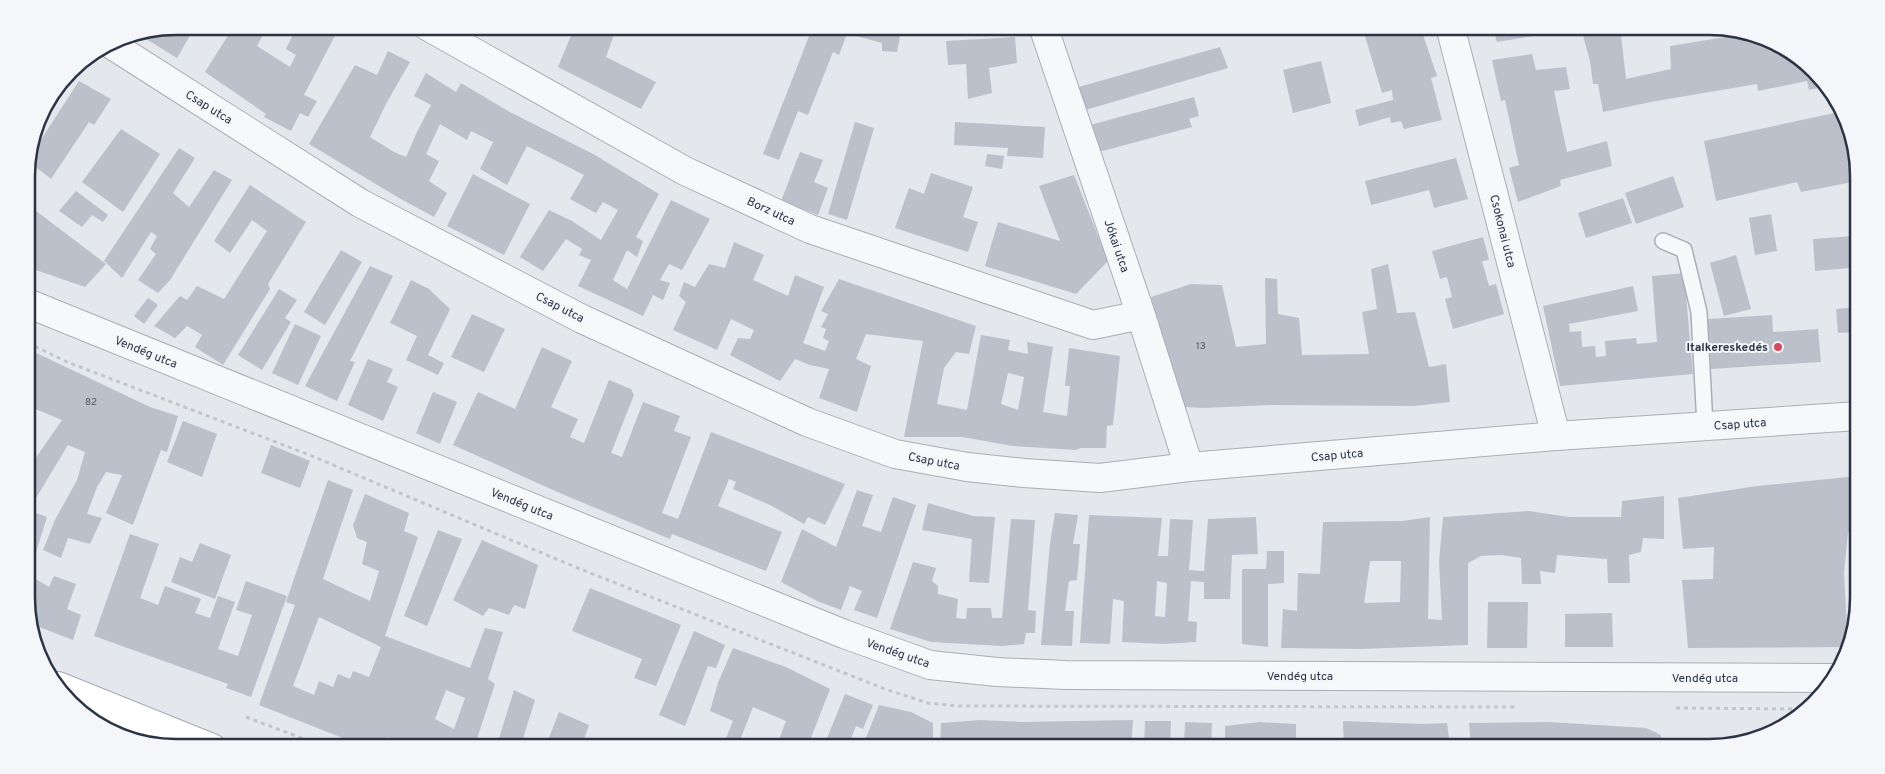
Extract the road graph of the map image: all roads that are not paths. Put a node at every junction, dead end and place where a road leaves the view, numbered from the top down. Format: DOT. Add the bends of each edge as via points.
graph roads {
  1 [pos="443,35"];
  2 [pos="1046,35"];
  3 [pos="1452,35"];
  4 [pos="117,48"];
  5 [pos="1663,241"];
  6 [pos="35,306"];
  7 [pos="1141,315"];
  8 [pos="1850,417"];
  9 [pos="1706,426"];
  10 [pos="1556,436"];
  11 [pos="1189,467"];
  12 [pos="1825,678"];
  13 [pos="70,691"];
  14 [pos="190,739"];
  1 -- 7 [label="street, Borz utca" via="685,171 810,229 1093,325"];
  2 -- 7 [label="street, Jókai utca"];
  3 -- 10 [label="street, Csokonai utca"];
  4 -- 11 [label="street, Csap utca" via="360,203 582,319 807,422 895,454 967,467 1100,478"];
  5 -- 9 [label="lane" via="1684,250 1699,312"];
  6 -- 12 [label="street, Vendég utca" via="844,634 930,665 1066,675"];
  7 -- 11 [label="street, Jókai utca"];
  8 -- 9 [label="street, Csap utca"];
  9 -- 10 [label="street, Csap utca"];
  10 -- 11 [label="street, Csap utca"];
  13 -- 14 [label="main road"];
}
